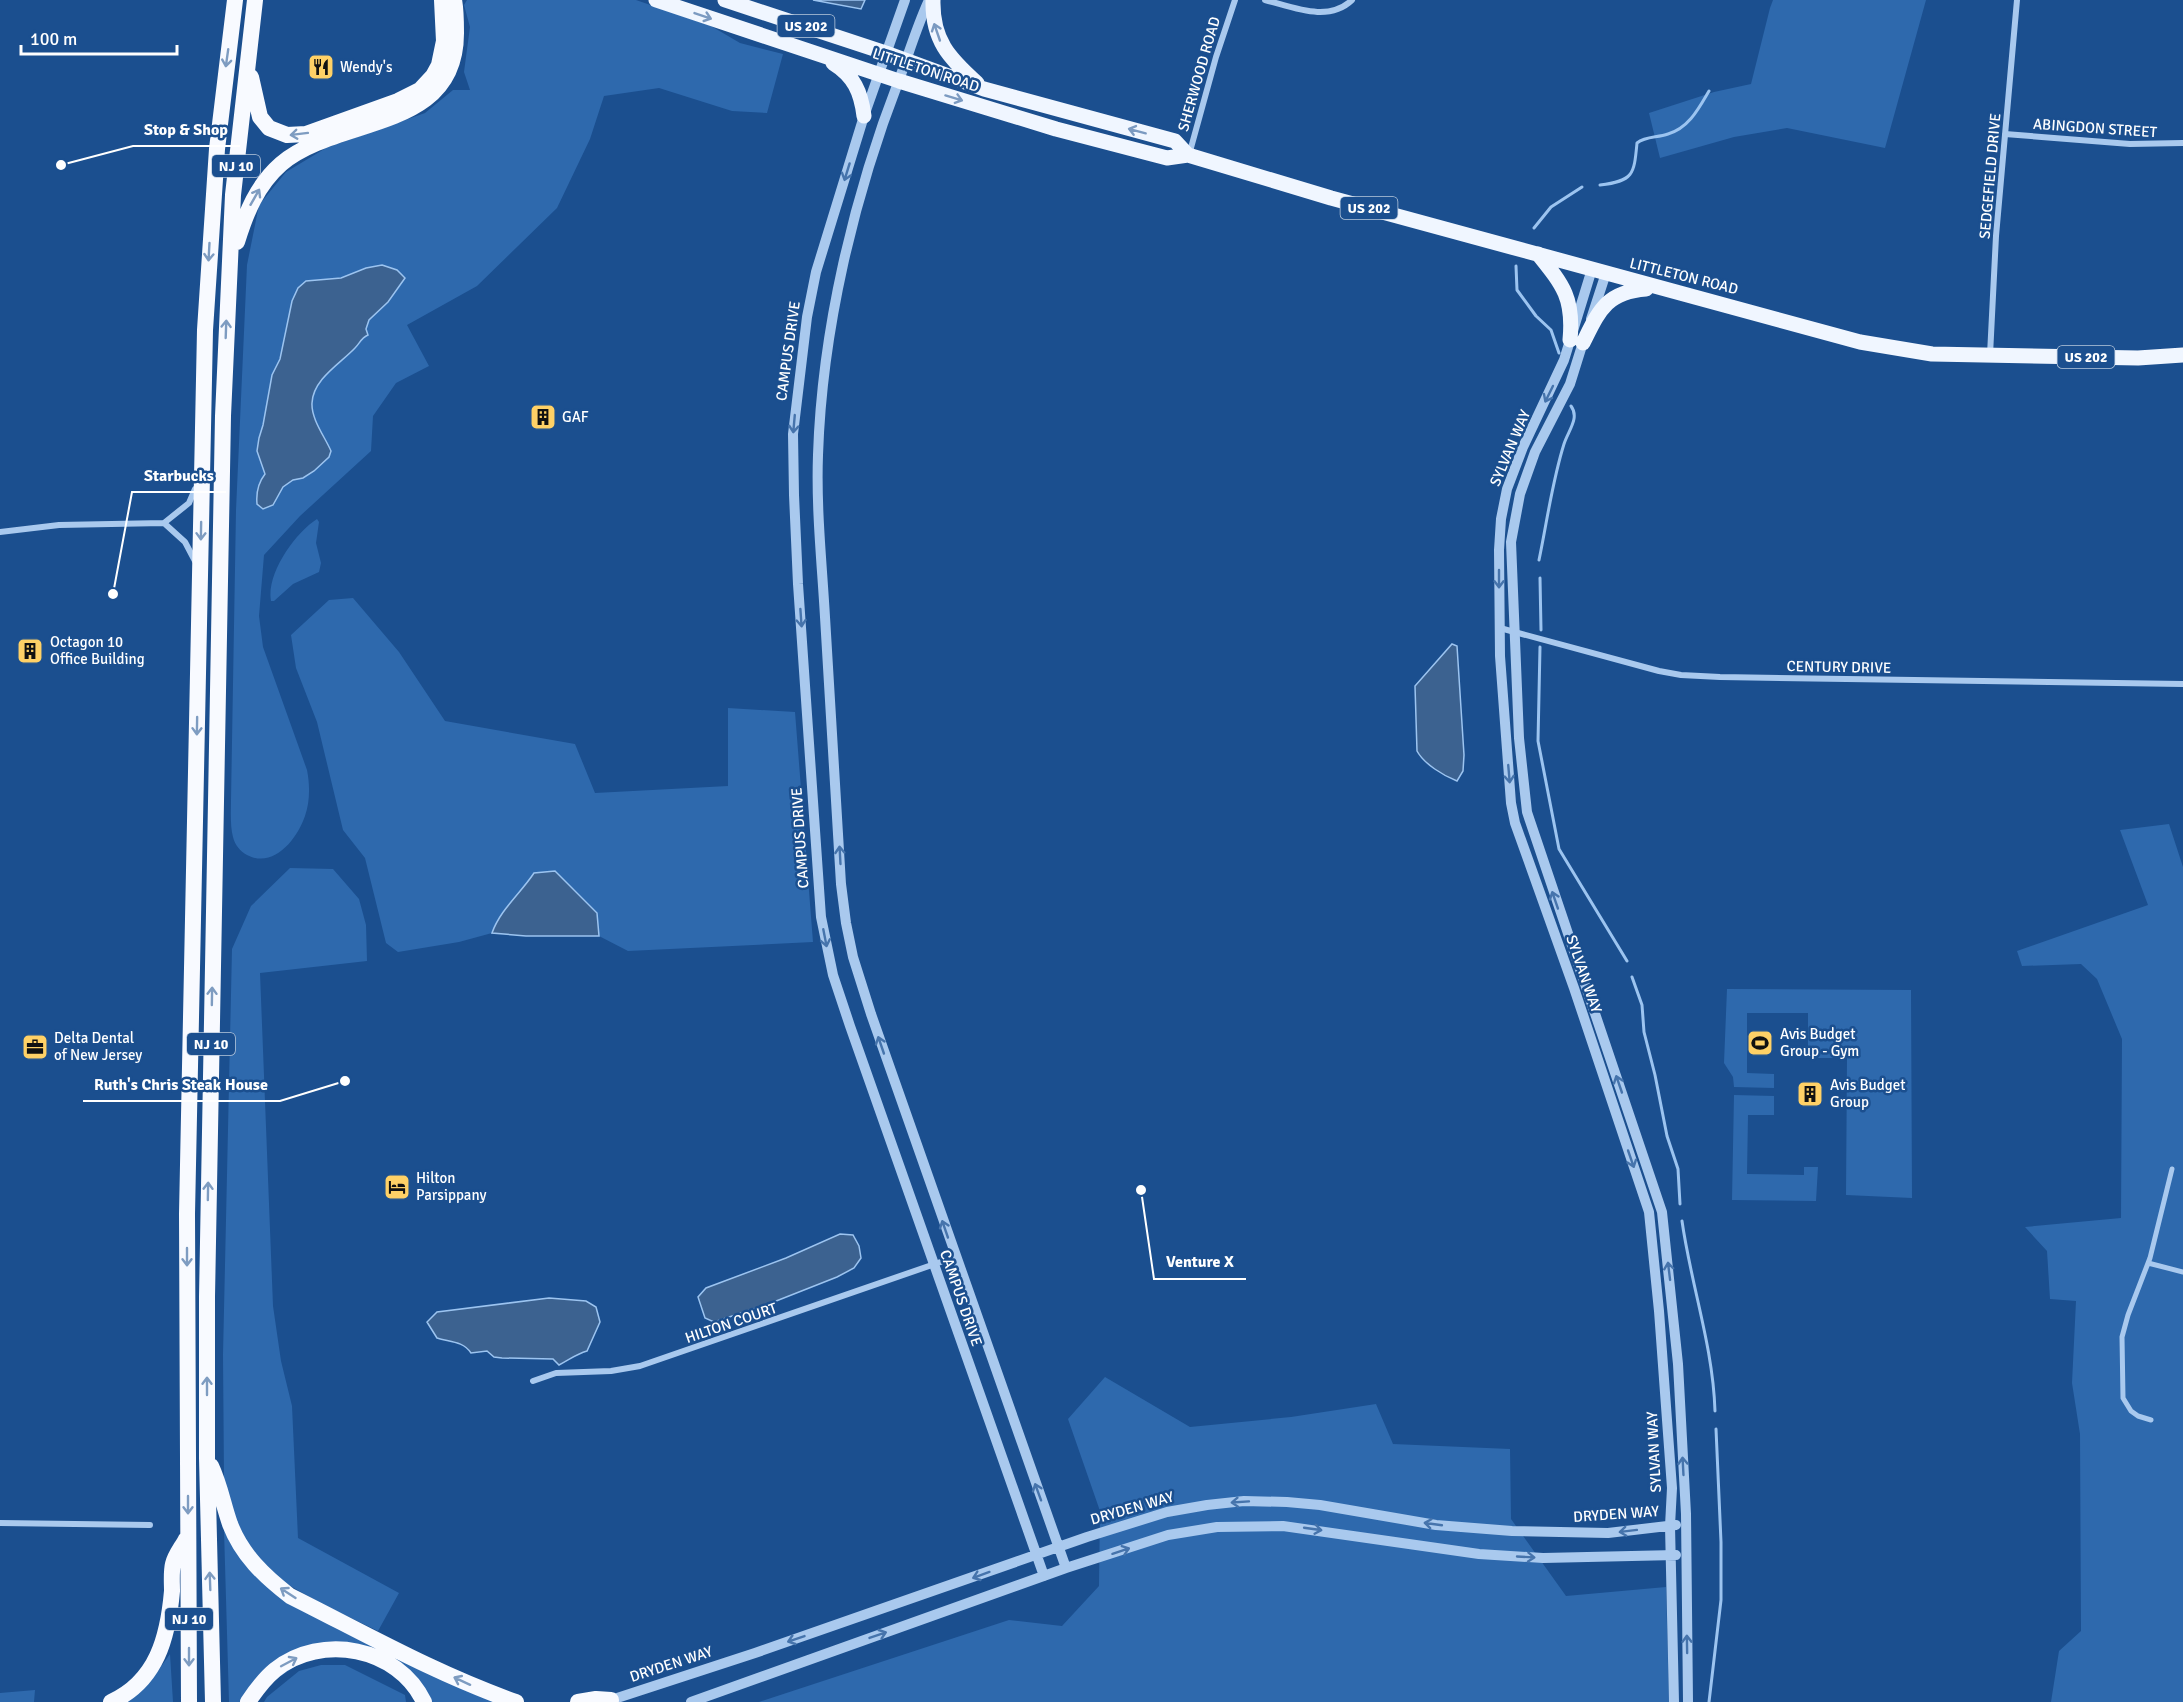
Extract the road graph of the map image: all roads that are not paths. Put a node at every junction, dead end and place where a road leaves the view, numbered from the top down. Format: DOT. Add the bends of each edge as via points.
graph roads {
  1 [pos="235,0"];
  2 [pos="255,0"];
  3 [pos="656,0"];
  4 [pos="725,0"];
  5 [pos="905,0"];
  6 [pos="931,0"];
  7 [pos="1235,0"];
  8 [pos="1265,0"];
  9 [pos="1352,0"];
  10 [pos="2017,0"];
  11 [pos="452,2"];
  12 [pos="886,52"];
  13 [pos="817,54"];
  14 [pos="248,60"];
  15 [pos="906,60"];
  16 [pos="879,74"];
  17 [pos="898,81"];
  18 [pos="984,89"];
  19 [pos="864,116"];
  20 [pos="2005,134"];
  21 [pos="2183,142"];
  22 [pos="1188,155"];
  23 [pos="1538,254"];
  24 [pos="1599,271"];
  25 [pos="228,272"];
  26 [pos="1656,288"];
  27 [pos="1577,341"];
  28 [pos="1989,355"];
  29 [pos="2183,355"];
  30 [pos="202,465"];
  31 [pos="164,523"];
  32 [pos="0,532"];
  33 [pos="200,576"];
  34 [pos="1500,628"];
  35 [pos="1514,632"];
  36 [pos="2183,684"];
  37 [pos="2172,1169"];
  38 [pos="955,1257"];
  39 [pos="2148,1263"];
  40 [pos="933,1265"];
  41 [pos="2183,1272"];
  42 [pos="533,1381"];
  43 [pos="2151,1420"];
  44 [pos="1667,1421"];
  45 [pos="1681,1422"];
  46 [pos="207,1458"];
  47 [pos="0,1523"];
  48 [pos="1686,1524"];
  49 [pos="150,1525"];
  50 [pos="1670,1526"];
  51 [pos="188,1536"];
  52 [pos="1057,1547"];
  53 [pos="1036,1555"];
  54 [pos="1671,1555"];
  55 [pos="1686,1556"];
  56 [pos="1065,1568"];
  57 [pos="1044,1576"];
  58 [pos="609,1701"];
  59 [pos="111,1702"];
  60 [pos="189,1702"];
  61 [pos="213,1702"];
  62 [pos="248,1702"];
  63 [pos="424,1702"];
  64 [pos="516,1702"];
  65 [pos="578,1702"];
  66 [pos="691,1702"];
  67 [pos="1674,1702"];
  68 [pos="1688,1702"];
  1 -- 30 [label="highway, NJ 10, one-way" via="223,81 210,228"];
  2 -- 14 [label="highway, NJ 10"];
  3 -- 13 [label="main road, LITTLETON ROAD / US 202, one-way"];
  4 -- 12 [label="main road, LITTLETON ROAD / US 202"];
  5 -- 12 [label="street, CAMPUS DRIVE"];
  6 -- 15 [label="street, CAMPUS DRIVE"];
  18 -- 6 [label="main road, one-way" via="955,64 942,45"];
  7 -- 22 [label="street, SHERWOOD ROAD"];
  8 -- 9 [label="street" via="1324,13"];
  10 -- 20 [label="street, SEDGEFIELD DRIVE"];
  11 -- 14 [label="highway, one-way" via="439,64 427,84 398,101 306,134 281,134 264,123 257,111"];
  25 -- 11 [label="highway, one-way" via="250,206 262,184 280,164 317,144 410,109 437,90 454,58"];
  12 -- 15 [label="main road, LITTLETON ROAD / US 202"];
  12 -- 16 [label="street, CAMPUS DRIVE"];
  13 -- 16 [label="main road, LITTLETON ROAD / US 202"];
  13 -- 19 [label="main road" via="844,70 855,82"];
  14 -- 25 [label="highway, NJ 10"];
  15 -- 17 [label="street, CAMPUS DRIVE"];
  15 -- 18 [label="main road, LITTLETON ROAD / US 202"];
  16 -- 17 [label="main road, LITTLETON ROAD / US 202"];
  16 -- 19 [label="street, CAMPUS DRIVE"];
  17 -- 22 [label="main road, LITTLETON ROAD / US 202, one-way" via="1167,158"];
  38 -- 17 [label="street, CAMPUS DRIVE, one-way" via="871,1014 846,923 820,522 820,410 835,302 874,153"];
  22 -- 18 [label="main road, LITTLETON ROAD / US 202, one-way" via="1175,141"];
  19 -- 40 [label="street, CAMPUS DRIVE, one-way" via="826,234 807,317 793,434 798,584 823,928 850,1026"];
  20 -- 21 [label="street, ABINGDON STREET" via="2130,144"];
  20 -- 28 [label="street, SEDGEFIELD DRIVE"];
  22 -- 23 [label="main road, LITTLETON ROAD / US 202"];
  23 -- 24 [label="main road, LITTLETON ROAD / US 202"];
  23 -- 27 [label="main road" via="1568,297"];
  24 -- 26 [label="main road, LITTLETON ROAD / US 202"];
  24 -- 27 [label="street, SYLVAN WAY"];
  46 -- 25 [label="highway, NJ 10, one-way" via="214,826"];
  26 -- 27 [label="main road" via="1624,292 1611,298"];
  26 -- 28 [label="main road, LITTLETON ROAD / US 202" via="1860,342 1932,354"];
  27 -- 34 [label="street, SYLVAN WAY, one-way" via="1523,447 1507,489 1499,550"];
  27 -- 35 [label="street, SYLVAN WAY" via="1570,384 1535,452 1520,494 1511,542"];
  28 -- 29 [label="main road, LITTLETON ROAD / US 202"];
  30 -- 31 [label="street" via="189,503"];
  30 -- 33 [label="highway, NJ 10, one-way"];
  31 -- 32 [label="street" via="59,525"];
  31 -- 33 [label="street" via="185,542"];
  33 -- 51 [label="highway, NJ 10, one-way" via="187,1225"];
  34 -- 35 [label="street, CENTURY DRIVE"];
  34 -- 44 [label="street, SYLVAN WAY, one-way" via="1506,748 1515,824 1649,1212"];
  35 -- 36 [label="street, CENTURY DRIVE" via="1681,675"];
  45 -- 35 [label="street, SYLVAN WAY, one-way" via="1662,1212 1527,812"];
  37 -- 39 [label="street"];
  38 -- 40 [label="street, HILTON COURT"];
  52 -- 38 [label="street, CAMPUS DRIVE, one-way"];
  39 -- 41 [label="street"];
  39 -- 43 [label="street" via="2122,1337 2121,1374 2127,1405 2138,1416"];
  40 -- 42 [label="street, HILTON COURT" via="640,1366 556,1373"];
  40 -- 53 [label="street, CAMPUS DRIVE"];
  44 -- 45 [label="street"];
  44 -- 50 [label="street, SYLVAN WAY" via="1672,1488"];
  48 -- 45 [label="street, SYLVAN WAY, one-way"];
  61 -- 46 [label="highway, NJ 10, one-way"];
  64 -- 46 [label="highway, one-way" via="445,1673 290,1596 273,1583 238,1541"];
  47 -- 49 [label="street"];
  48 -- 50 [label="street, DRYDEN WAY"];
  48 -- 55 [label="street, SYLVAN WAY"];
  50 -- 52 [label="street, DRYDEN WAY, one-way" via="1608,1533 1512,1531 1436,1525 1320,1505 1244,1502 1167,1512"];
  50 -- 54 [label="street, SYLVAN WAY"];
  51 -- 59 [label="highway" via="173,1564 169,1619 155,1664 137,1686"];
  51 -- 60 [label="highway, NJ 10, one-way"];
  52 -- 53 [label="street, DRYDEN WAY"];
  52 -- 56 [label="street, CAMPUS DRIVE"];
  53 -- 57 [label="street, CAMPUS DRIVE"];
  53 -- 58 [label="street, DRYDEN WAY, one-way"];
  54 -- 55 [label="street"];
  56 -- 54 [label="street, one-way" via="1168,1535 1253,1525 1310,1528 1479,1554 1544,1558"];
  54 -- 67 [label="street, SYLVAN WAY"];
  68 -- 55 [label="street, SYLVAN WAY, one-way"];
  56 -- 57 [label="street"];
  66 -- 57 [label="street, one-way"];
  58 -- 65 [label="highway"];
  62 -- 63 [label="highway, one-way" via="265,1679 281,1666 304,1655 332,1649 356,1651 384,1660 407,1677"];
}
